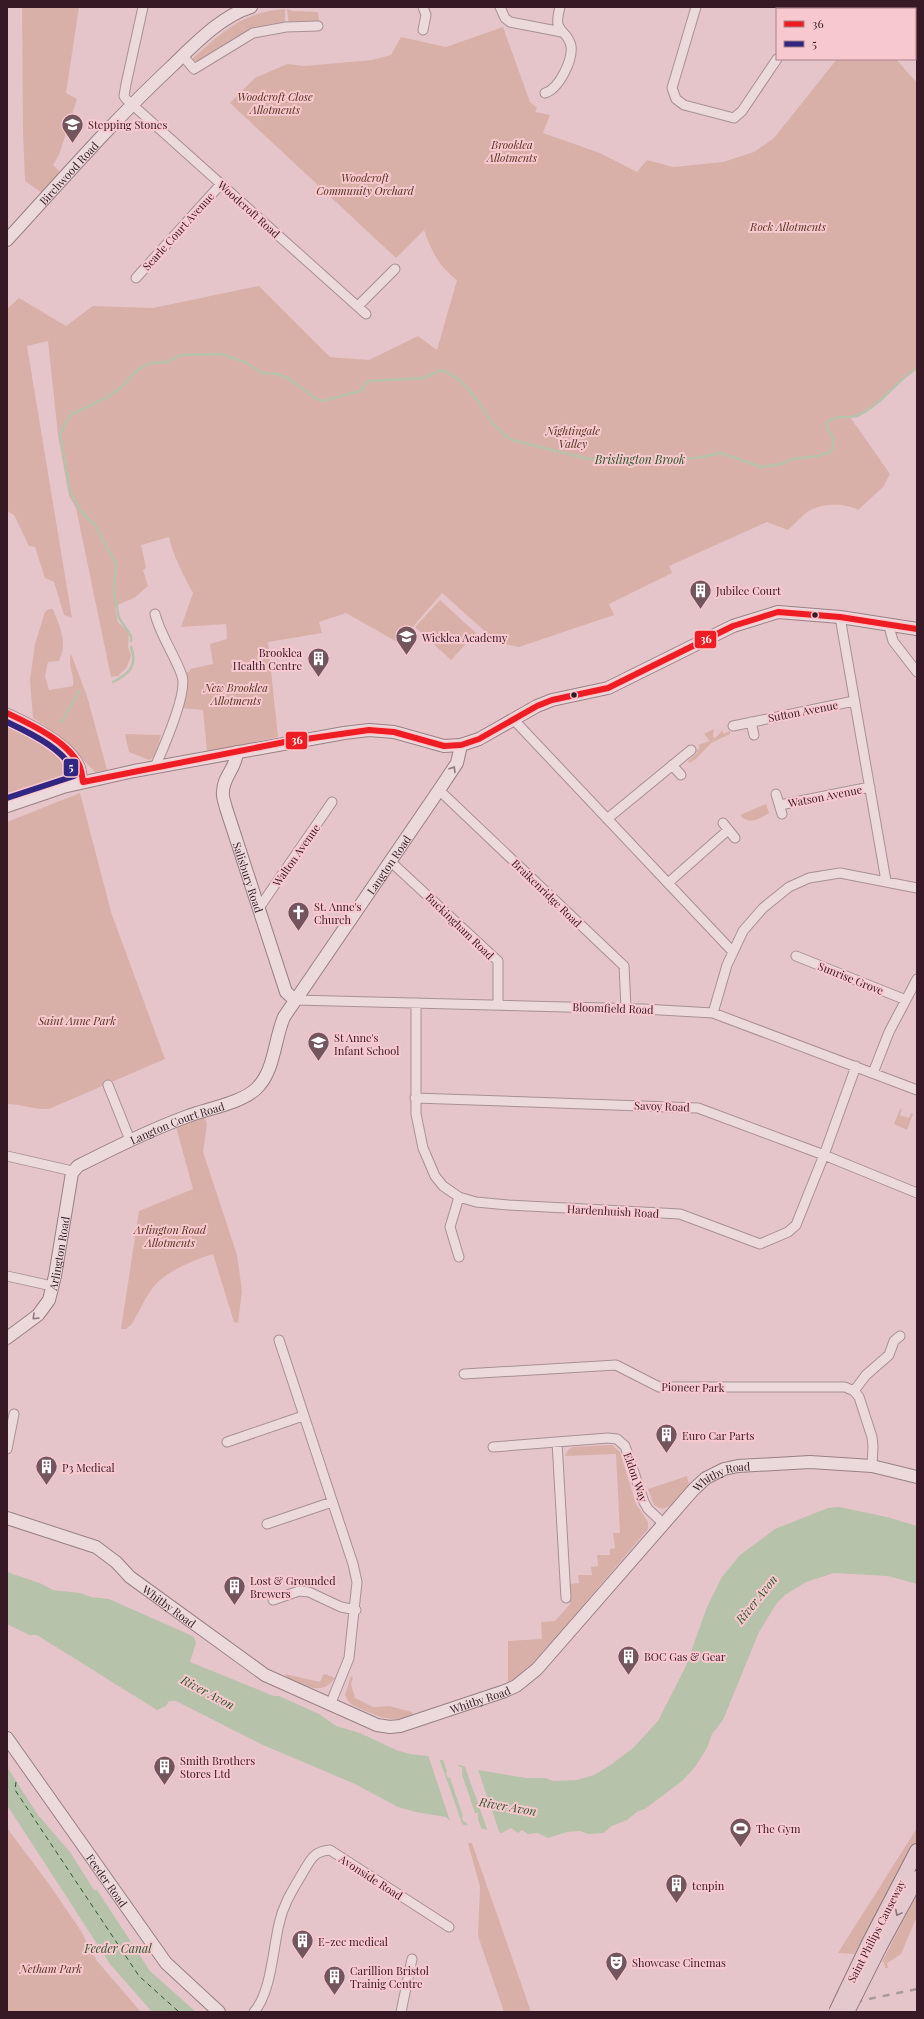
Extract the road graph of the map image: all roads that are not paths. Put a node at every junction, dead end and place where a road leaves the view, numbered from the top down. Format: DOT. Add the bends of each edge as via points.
graph roads {
  1 [pos="143,7"];
  2 [pos="252,7"];
  3 [pos="423,7"];
  4 [pos="500,7"];
  5 [pos="560,7"];
  6 [pos="696,7"];
  7 [pos="318,26"];
  8 [pos="423,30"];
  9 [pos="562,32"];
  10 [pos="183,56"];
  11 [pos="776,60"];
  12 [pos="546,93"];
  13 [pos="132,104"];
  14 [pos="221,184"];
  15 [pos="7,240"];
  16 [pos="395,269"];
  17 [pos="136,278"];
  18 [pos="358,306"];
  19 [pos="366,314"];
  20 [pos="155,614"];
  21 [pos="840,617"];
  22 [pos="888,626"];
  23 [pos="917,629"];
  24 [pos="917,672"];
  25 [pos="854,701"];
  26 [pos="7,714"];
  27 [pos="513,719"];
  28 [pos="751,722"];
  29 [pos="733,726"];
  30 [pos="754,735"];
  31 [pos="461,745"];
  32 [pos="691,750"];
  33 [pos="237,752"];
  34 [pos="672,765"];
  35 [pos="155,767"];
  36 [pos="681,775"];
  37 [pos="83,782"];
  38 [pos="870,787"];
  39 [pos="439,790"];
  40 [pos="776,794"];
  41 [pos="332,802"];
  42 [pos="7,806"];
  43 [pos="607,819"];
  44 [pos="735,838"];
  45 [pos="390,861"];
  46 [pos="886,881"];
  47 [pos="668,883"];
  48 [pos="917,888"];
  49 [pos="259,908"];
  50 [pos="733,952"];
  51 [pos="796,956"];
  52 [pos="917,979"];
  53 [pos="296,1000"];
  54 [pos="906,1000"];
  55 [pos="416,1003"];
  56 [pos="498,1005"];
  57 [pos="626,1008"];
  58 [pos="713,1012"];
  59 [pos="856,1066"];
  60 [pos="873,1073"];
  61 [pos="108,1085"];
  62 [pos="917,1090"];
  63 [pos="415,1098"];
  64 [pos="130,1140"];
  65 [pos="824,1155"];
  66 [pos="7,1156"];
  67 [pos="72,1173"];
  68 [pos="917,1193"];
  69 [pos="459,1197"];
  70 [pos="459,1257"];
  71 [pos="7,1276"];
  72 [pos="52,1286"];
  73 [pos="900,1336"];
  74 [pos="7,1338"];
  75 [pos="279,1340"];
  76 [pos="464,1374"];
  77 [pos="854,1391"];
  78 [pos="14,1414"];
  79 [pos="304,1416"];
  80 [pos="227,1442"];
  81 [pos="556,1442"];
  82 [pos="493,1447"];
  83 [pos="7,1449"];
  84 [pos="872,1466"];
  85 [pos="917,1477"];
  86 [pos="332,1502"];
  87 [pos="7,1518"];
  88 [pos="267,1524"];
  89 [pos="664,1524"];
  90 [pos="566,1598"];
  91 [pos="272,1600"];
  92 [pos="356,1610"];
  93 [pos="330,1705"];
  94 [pos="7,1738"];
  95 [pos="917,1851"];
  96 [pos="917,1878"];
  97 [pos="449,1927"];
  98 [pos="874,1946"];
  99 [pos="412,1960"];
  100 [pos="219,2012"];
  101 [pos="254,2012"];
  102 [pos="401,2012"];
  103 [pos="836,2012"];
  104 [pos="847,2012"];
  1 -- 13 [label="street" via="124,96"];
  2 -- 10 [label="street, Birchwood Road" via="228,19"];
  3 -- 8 [label="street" via="426,15"];
  4 -- 9 [label="street" via="510,22"];
  5 -- 9 [label="street" via="556,20"];
  6 -- 11 [label="street" via="672,88 676,99 684,105 734,118"];
  7 -- 10 [label="street" via="286,27 253,33 194,69"];
  9 -- 12 [label="street" via="568,39 570,54 561,82"];
  10 -- 13 [label="street, Birchwood Road"];
  13 -- 14 [label="street, Woodcroft Road"];
  13 -- 15 [label="street, Birchwood Road"];
  14 -- 17 [label="street, Searle Court Avenue"];
  14 -- 18 [label="street, Woodcroft Road"];
  16 -- 18 [label="street"];
  18 -- 19 [label="street, Woodcroft Road"];
  20 -- 35 [label="street" via="159,630 183,678 182,694"];
  21 -- 22 [label="street"];
  21 -- 25 [label="street"];
  21 -- 27 [label="street" via="778,612 756,617 710,636 650,669 608,688 552,700 531,708"];
  22 -- 23 [label="street"];
  22 -- 24 [label="street" via="893,641"];
  25 -- 28 [label="street, Sutton Avenue"];
  25 -- 38 [label="street"];
  26 -- 37 [label="street" via="29,723 68,750 80,766"];
  27 -- 31 [label="street" via="479,739"];
  27 -- 43 [label="street"];
  28 -- 29 [label="street, Sutton Avenue"];
  28 -- 30 [label="street"];
  31 -- 33 [label="street" via="444,746 394,732 369,730"];
  39 -- 31 [label="street, Langton Road, one-way" via="457,763"];
  32 -- 34 [label="street"];
  33 -- 35 [label="street"];
  33 -- 49 [label="street, Salisbury Road" via="237,762 225,781 222,793"];
  34 -- 36 [label="street"];
  34 -- 43 [label="street"];
  35 -- 37 [label="street"];
  37 -- 42 [label="street"];
  38 -- 40 [label="street, Watson Avenue" via="781,810"];
  38 -- 46 [label="street"];
  39 -- 45 [label="street, Langton Road"];
  39 -- 57 [label="street, Braikenridge Road" via="624,966"];
  41 -- 49 [label="street, Walton Avenue"];
  43 -- 47 [label="street"];
  44 -- 47 [label="street" via="726,826"];
  45 -- 53 [label="street, Langton Road"];
  45 -- 56 [label="street, Buckingham Road" via="498,961"];
  46 -- 48 [label="street"];
  46 -- 50 [label="street" via="840,873 809,878 789,887 763,908 744,931"];
  47 -- 50 [label="street"];
  49 -- 53 [label="street, Salisbury Road" via="286,992"];
  50 -- 58 [label="street"];
  51 -- 54 [label="street, Sunrise Grove"];
  52 -- 54 [label="street"];
  53 -- 55 [label="street, Bloomfield Road"];
  53 -- 64 [label="street, Langton Court Road" via="278,1030 270,1066 256,1089 245,1096"];
  54 -- 60 [label="street" via="889,1032"];
  55 -- 56 [label="street, Bloomfield Road"];
  55 -- 63 [label="street, Hardenhuish Road"];
  56 -- 57 [label="street, Bloomfield Road"];
  57 -- 58 [label="street, Bloomfield Road"];
  58 -- 59 [label="street, Bloomfield Road"];
  59 -- 60 [label="street, Bloomfield Road"];
  59 -- 65 [label="street, Hardenhuish Road"];
  60 -- 62 [label="street, Bloomfield Road"];
  61 -- 64 [label="street"];
  63 -- 65 [label="street, Savoy Road" via="698,1108"];
  63 -- 69 [label="street, Hardenhuish Road" via="423,1148 430,1166 443,1186"];
  64 -- 67 [label="street, Langton Court Road" via="78,1166"];
  65 -- 68 [label="street, Savoy Road"];
  65 -- 69 [label="street, Hardenhuish Road" via="796,1226 760,1244 680,1214 508,1205 476,1202"];
  66 -- 67 [label="street"];
  67 -- 72 [label="street, Arlington Road"];
  69 -- 70 [label="street" via="450,1227"];
  71 -- 72 [label="street"];
  72 -- 74 [label="street, Arlington Road, one-way" via="49,1300 38,1315"];
  73 -- 77 [label="street" via="894,1341 888,1356 866,1375"];
  75 -- 79 [label="street"];
  76 -- 77 [label="street, Pioneer Park" via="616,1365 659,1387 842,1386"];
  77 -- 84 [label="street" via="859,1397 872,1437"];
  78 -- 83 [label="street"];
  79 -- 80 [label="street"];
  79 -- 86 [label="street"];
  81 -- 82 [label="street, Eldon Way"];
  81 -- 89 [label="street, Eldon Way" via="617,1439 625,1446 644,1502"];
  81 -- 90 [label="street"];
  84 -- 85 [label="street, Whitby Road"];
  84 -- 89 [label="street, Whitby Road" via="810,1462 724,1469 706,1478"];
  86 -- 88 [label="street"];
  86 -- 92 [label="street" via="357,1582"];
  87 -- 93 [label="street, Whitby Road" via="96,1547 130,1577 265,1676"];
  89 -- 93 [label="street, Whitby Road" via="537,1669 505,1692 390,1727 377,1725"];
  91 -- 92 [label="street" via="299,1591 309,1592 341,1607"];
  92 -- 93 [label="street" via="349,1658"];
  94 -- 100 [label="street, Feeder Road" via="166,1963"];
  95 -- 98 [label="main road, Saint Philips Causeway"];
  96 -- 98 [label="main road, Saint Philips Causeway, one-way"];
  97 -- 101 [label="street, Avonside Road" via="330,1850 320,1851 313,1857 285,1902 266,1984 260,2005"];
  98 -- 103 [label="main road, Saint Philips Causeway, bridge"];
  98 -- 104 [label="main road, Saint Philips Causeway, bridge"];
  99 -- 102 [label="street"];
}
